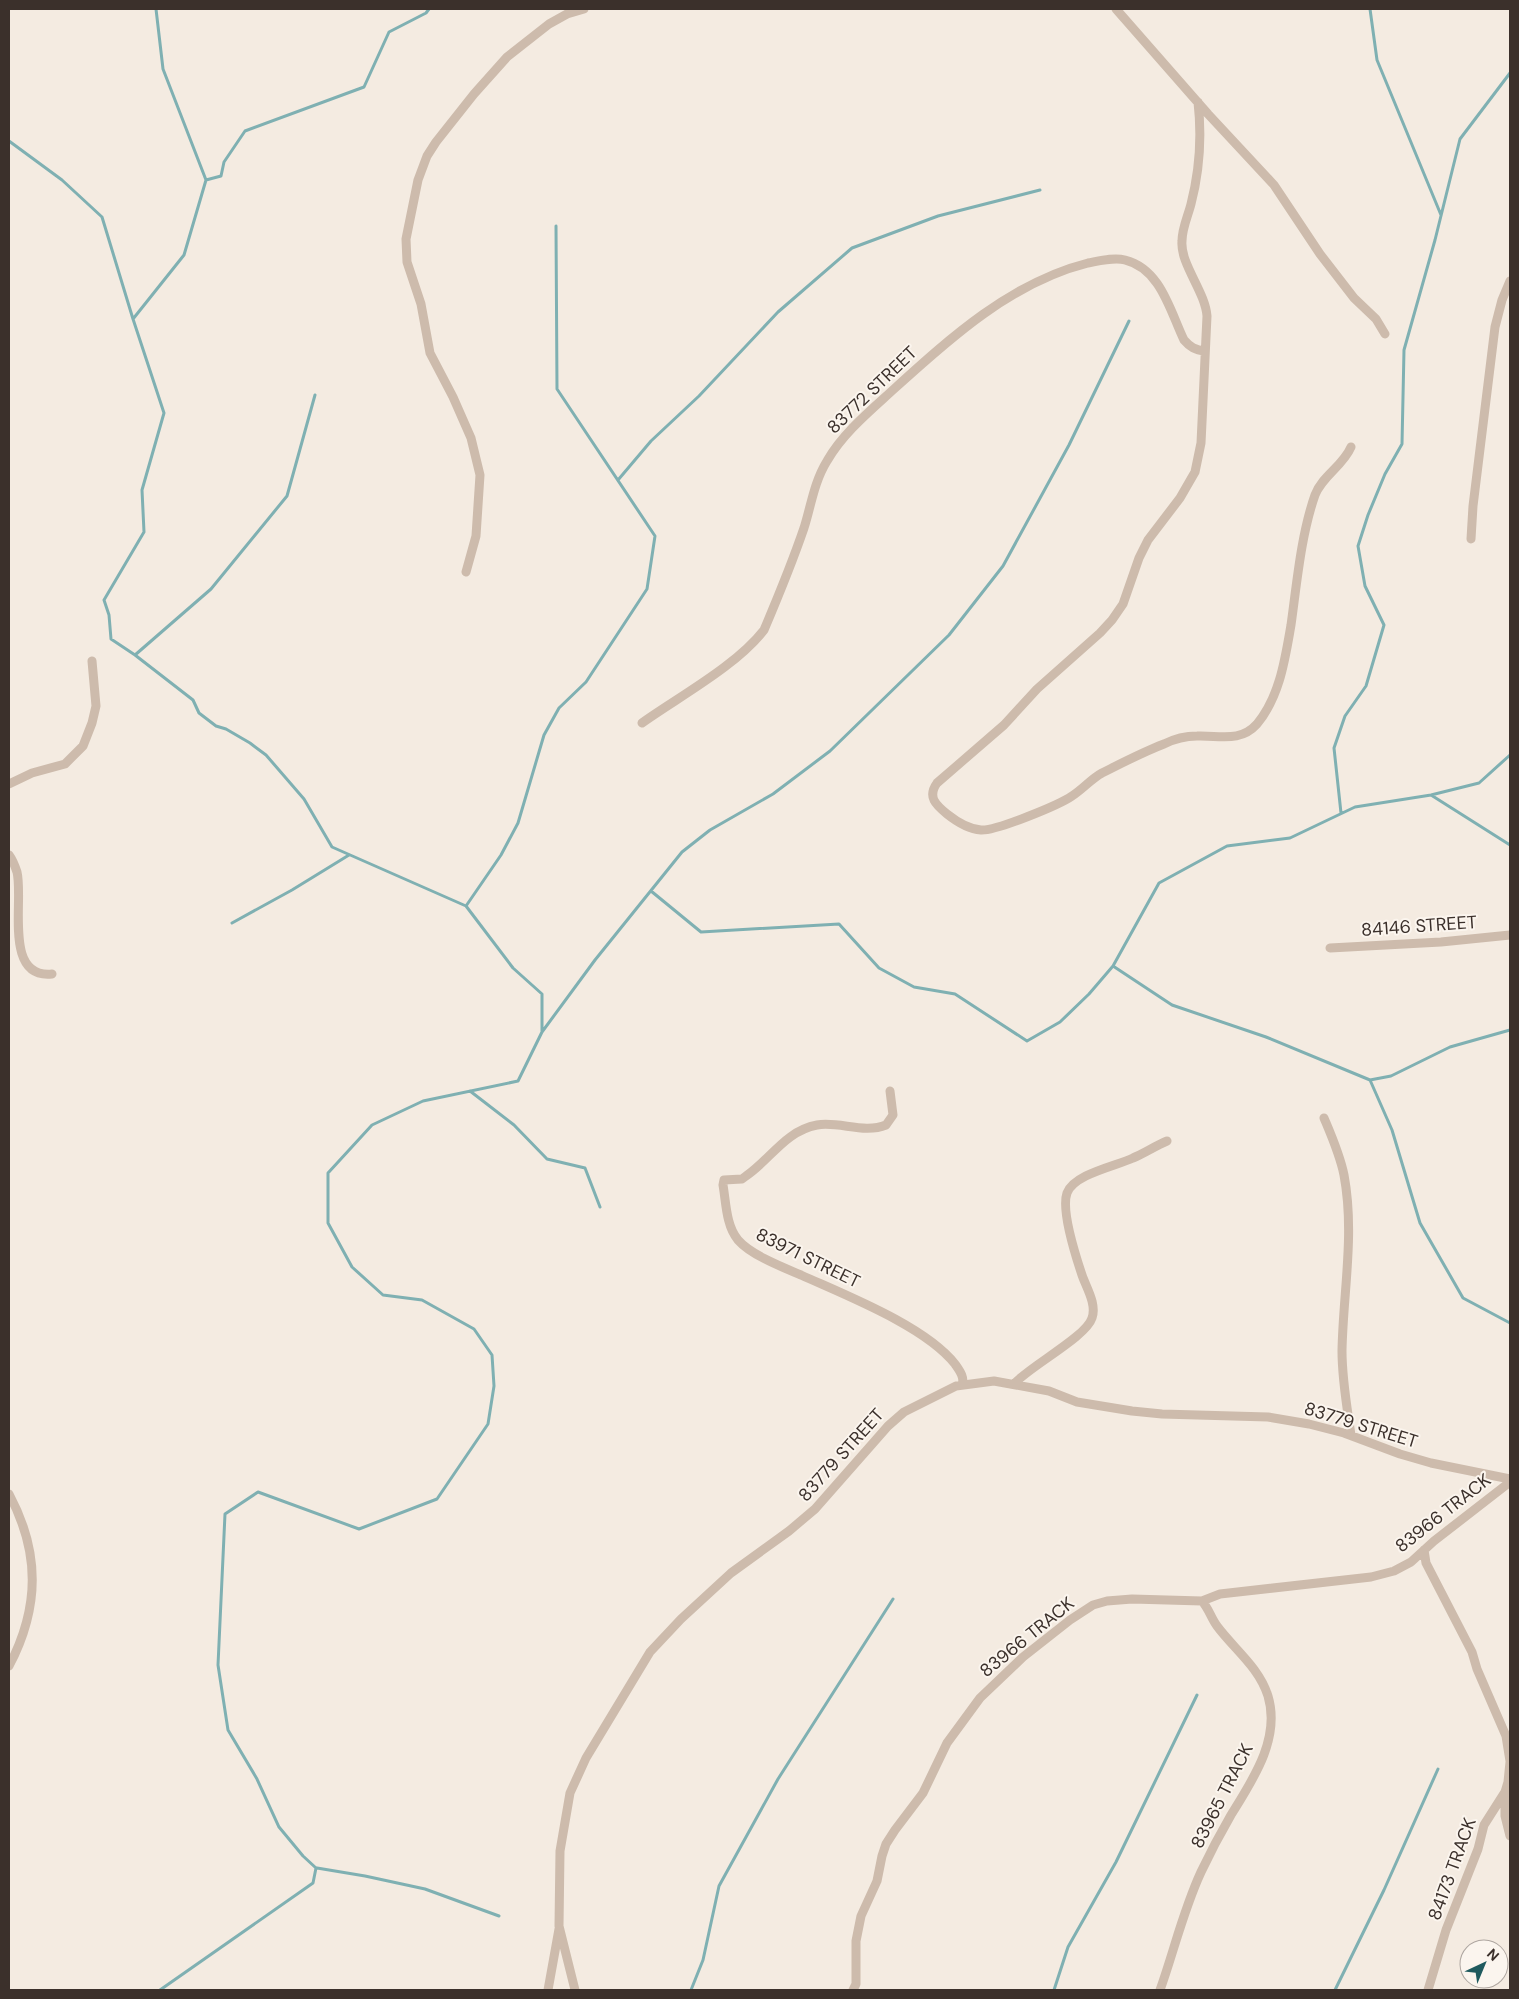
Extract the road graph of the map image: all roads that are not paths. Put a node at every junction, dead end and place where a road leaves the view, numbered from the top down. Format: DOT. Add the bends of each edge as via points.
graph roads {
  1 [pos="584,9"];
  2 [pos="1116,9"];
  3 [pos="1198,102"];
  4 [pos="1510,281"];
  5 [pos="1385,334"];
  6 [pos="1205,351"];
  7 [pos="1351,447"];
  8 [pos="1471,539"];
  9 [pos="466,572"];
  10 [pos="92,661"];
  11 [pos="642,723"];
  12 [pos="9,784"];
  13 [pos="9,854"];
  14 [pos="1510,935"];
  15 [pos="1330,948"];
  16 [pos="52,974"];
  17 [pos="890,1091"];
  18 [pos="1324,1118"];
  19 [pos="1167,1141"];
  20 [pos="1014,1384"];
  21 [pos="962,1385"];
  22 [pos="1351,1435"];
  23 [pos="1510,1480"];
  24 [pos="9,1494"];
  25 [pos="1424,1550"];
  26 [pos="1202,1601"];
  27 [pos="9,1666"];
  28 [pos="1510,1761"];
  29 [pos="1505,1792"];
  30 [pos="1510,1836"];
  31 [pos="559,1926"];
  32 [pos="548,1990"];
  33 [pos="575,1990"];
  34 [pos="853,1990"];
  35 [pos="1160,1990"];
  36 [pos="1428,1990"];
  1 -- 9 [label="street" via="549,24 522,44 492,74 430,150 416,188 406,239 407,262 421,304 430,353 471,438 480,475 476,536"];
  2 -- 3 [label="street"];
  3 -- 5 [label="street" via="1274,185 1320,254"];
  3 -- 6 [label="street" via="1199,164 1181,242 1206,308"];
  4 -- 8 [label="street" via="1495,327"];
  6 -- 7 [label="street" via="1200,453 1189,484 1148,540 1126,598 1112,620 933,790 937,804 957,822 979,830 998,827 1065,801 1101,774 1172,740 1237,736 1255,725 1279,681 1301,552 1315,494"];
  6 -- 11 [label="street, 83772 STREET" via="1189,346 1184,340 1156,281 1126,260 1112,259 1072,267 1010,296 941,346 859,421 828,459 818,476 804,526 764,630 756,641"];
  10 -- 12 [label="street" via="96,706 83,746 64,764"];
  13 -- 16 [label="street" via="17,873 22,953 32,970 42,975"];
  14 -- 15 [label="street, 84146 STREET"];
  17 -- 21 [label="street, 83971 STREET" via="893,1115 886,1125 870,1128 835,1124 810,1127 782,1143 742,1179 724,1180 730,1222 737,1239 750,1250 880,1312 934,1344 957,1368"];
  18 -- 22 [label="street" via="1339,1153 1347,1194 1348,1245 1342,1350"];
  19 -- 20 [label="street" via="1082,1178 1070,1187 1066,1194 1072,1247 1093,1305 1093,1316 1071,1341"];
  20 -- 21 [label="street, 83779 STREET" via="994,1380"];
  20 -- 22 [label="street, 83779 STREET" via="1049,1391 1077,1402 1132,1411 1268,1417"];
  21 -- 31 [label="street, 83779 STREET" via="904,1412 815,1509 719,1584 650,1652 586,1758 570,1793 560,1851"];
  22 -- 23 [label="street, 83779 STREET" via="1431,1463"];
  23 -- 25 [label="street, 83966 TRACK"];
  24 -- 27 [label="street" via="30,1545 33,1573 25,1626"];
  25 -- 26 [label="street, 83966 TRACK" via="1394,1571 1371,1577 1220,1594"];
  25 -- 28 [label="street, 84173 TRACK" via="1426,1563 1472,1652 1501,1722"];
  26 -- 34 [label="street, 83966 TRACK" via="1132,1599 1093,1605 1023,1657 980,1698 947,1743 924,1793 886,1844 877,1881 861,1916"];
  26 -- 35 [label="street, 83965 TRACK" via="1217,1626 1261,1681 1268,1696 1272,1721 1252,1780 1217,1840 1186,1907"];
  28 -- 29 [label="street, 84173 TRACK"];
  29 -- 30 [label="street" via="1505,1816"];
  29 -- 36 [label="street, 84173 TRACK" via="1484,1825"];
  31 -- 32 [label="street"];
  31 -- 33 [label="street, 83779 STREET"];
}
